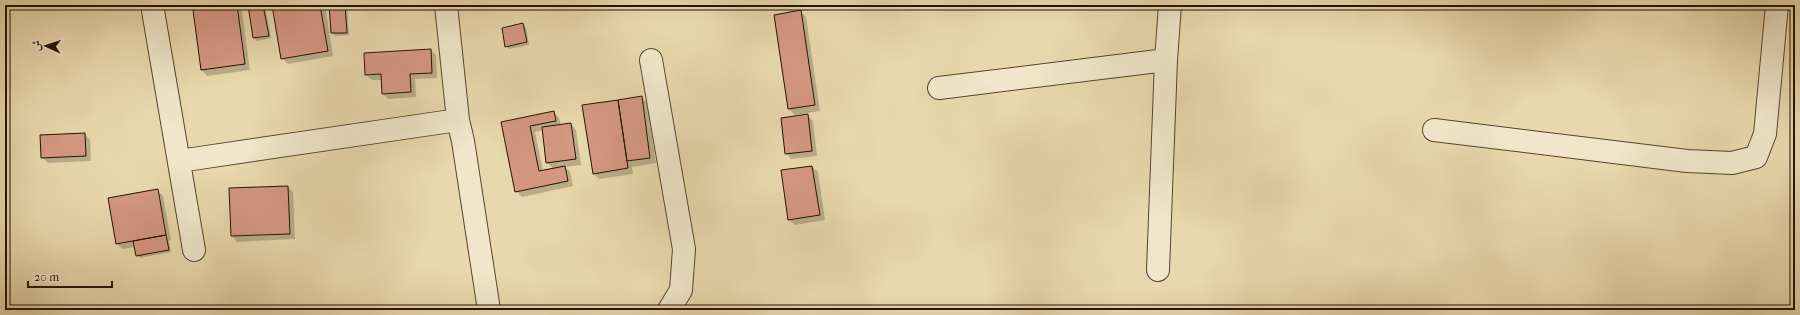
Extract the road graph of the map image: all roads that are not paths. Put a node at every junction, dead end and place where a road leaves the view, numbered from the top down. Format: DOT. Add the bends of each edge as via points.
graph roads {
  1 [pos="152,5"];
  2 [pos="446,5"];
  3 [pos="1170,5"];
  4 [pos="1777,5"];
  5 [pos="651,60"];
  6 [pos="1166,60"];
  7 [pos="939,88"];
  8 [pos="458,120"];
  9 [pos="1434,130"];
  10 [pos="179,161"];
  11 [pos="194,250"];
  12 [pos="1158,270"];
  13 [pos="489,310"];
  14 [pos="669,310"];
  1 -- 10 [label="street"];
  2 -- 8 [label="street"];
  3 -- 6 [label="street"];
  4 -- 9 [label="street" via="1765,134 1756,157 1732,163 1687,161"];
  5 -- 14 [label="street" via="684,249 681,290"];
  6 -- 7 [label="street"];
  6 -- 12 [label="street"];
  8 -- 10 [label="street"];
  8 -- 13 [label="street"];
  10 -- 11 [label="street"];
}
